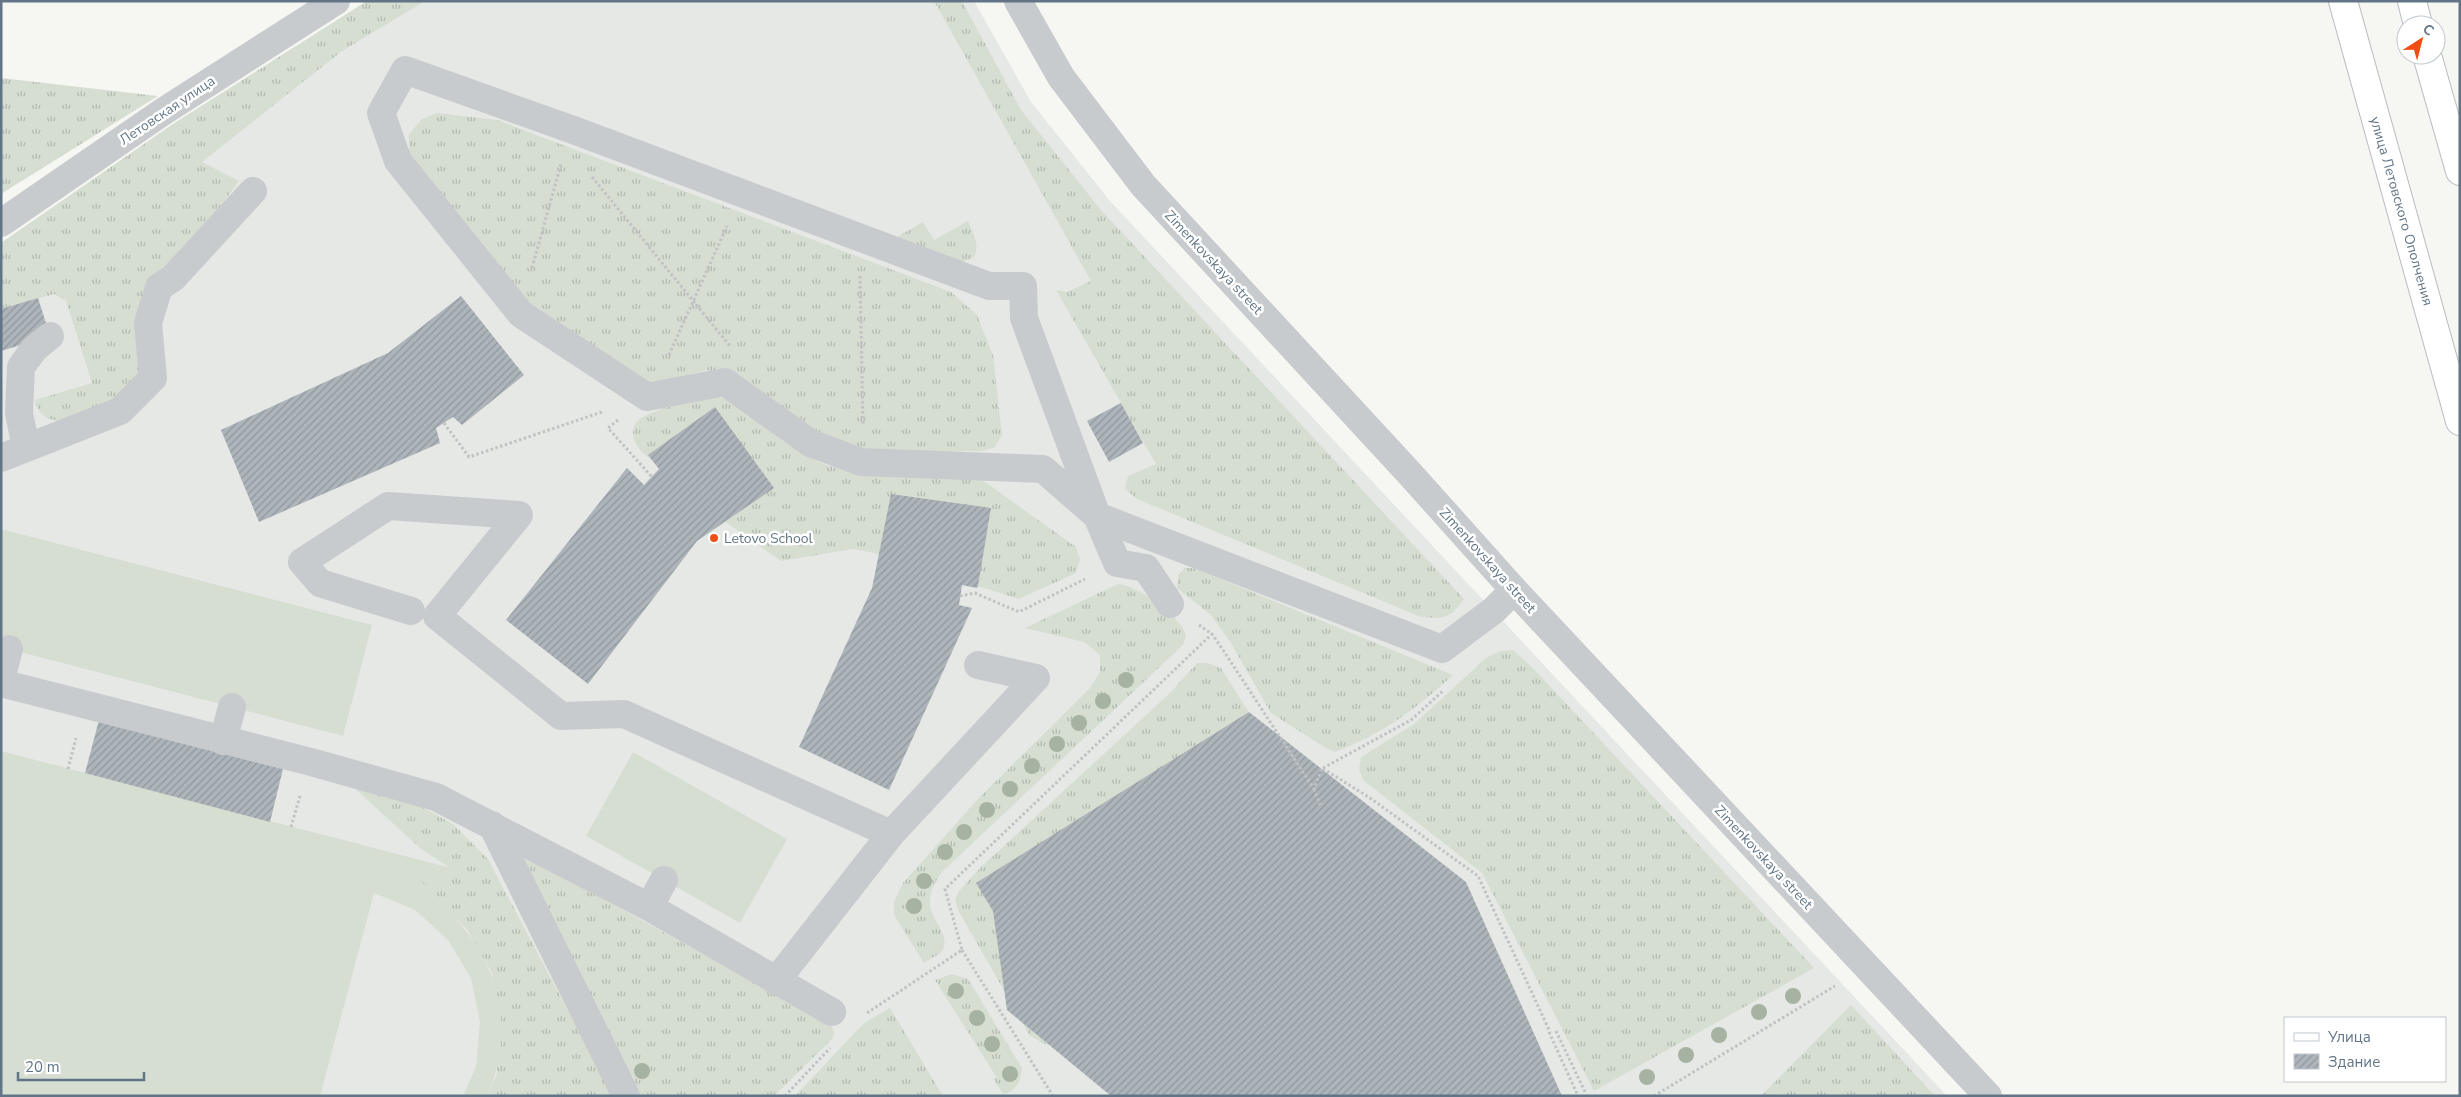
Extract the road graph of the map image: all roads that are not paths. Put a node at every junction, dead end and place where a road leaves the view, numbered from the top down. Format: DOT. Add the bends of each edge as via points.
graph roads {
  1 [pos="336,1"];
  2 [pos="1018,1"];
  3 [pos="2343,1"];
  4 [pos="2412,1"];
  5 [pos="2416,15"];
  6 [pos="2430,65"];
  7 [pos="2460,171"];
  8 [pos="253,191"];
  9 [pos="1,224"];
  10 [pos="50,336"];
  11 [pos="2460,420"];
  12 [pos="13,453"];
  13 [pos="1097,516"];
  14 [pos="1514,590"];
  15 [pos="1170,604"];
  16 [pos="411,611"];
  17 [pos="9,649"];
  18 [pos="978,665"];
  19 [pos="1,680"];
  20 [pos="1,683"];
  21 [pos="232,708"];
  22 [pos="223,741"];
  23 [pos="492,825"];
  24 [pos="891,834"];
  25 [pos="664,880"];
  26 [pos="649,907"];
  27 [pos="776,981"];
  28 [pos="832,1012"];
  29 [pos="626,1096"];
  30 [pos="1988,1096"];
  1 -- 9 [label="street, Летовская улица" via="164,111"];
  2 -- 14 [label="street, Zimenkovskaya street" via="1061,77 1143,185"];
  3 -- 11 [label="main road, улица Летовского Ополчения"];
  4 -- 5 [label="main road"];
  6 -- 7 [label="main road"];
  8 -- 12 [label="street" via="173,278 159,287 148,323 154,378 120,411"];
  10 -- 12 [label="street" via="34,349 21,367"];
  13 -- 13 [label="street" via="1024,318 1023,286 989,286 576,130 405,70 381,113 398,161 521,314 646,397 725,382 810,443 861,462 1043,469"];
  13 -- 14 [label="street" via="1442,649 1494,610"];
  13 -- 15 [label="street" via="1117,563 1146,568"];
  14 -- 30 [label="street, Zimenkovskaya street"];
  16 -- 24 [label="street" via="320,583 302,562 388,506 519,515 437,616 561,716 624,714"];
  17 -- 19 [label="street"];
  18 -- 24 [label="street" via="1036,678"];
  20 -- 22 [label="street"];
  21 -- 22 [label="street"];
  22 -- 23 [label="street" via="436,797"];
  23 -- 26 [label="street"];
  23 -- 29 [label="street"];
  24 -- 27 [label="street"];
  25 -- 26 [label="street"];
  26 -- 27 [label="street"];
  27 -- 28 [label="street"];
}
